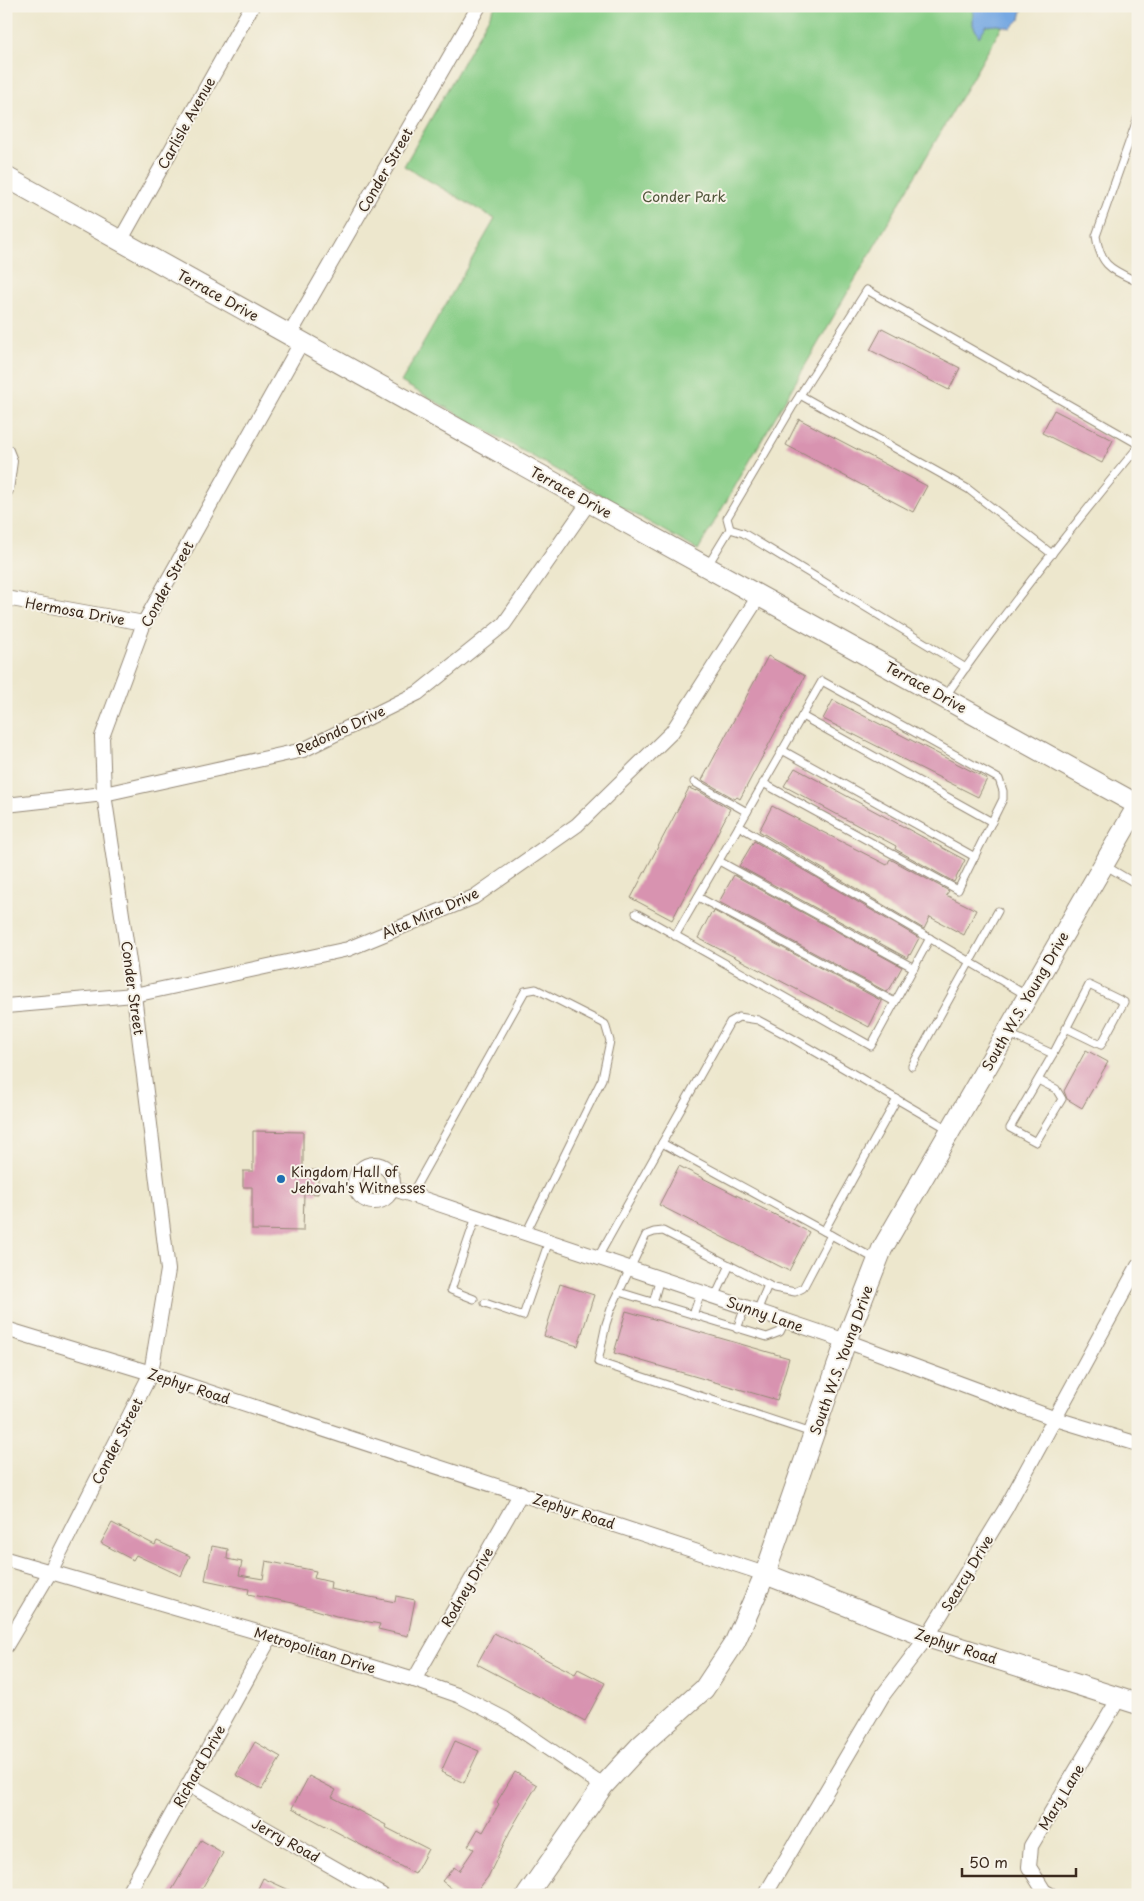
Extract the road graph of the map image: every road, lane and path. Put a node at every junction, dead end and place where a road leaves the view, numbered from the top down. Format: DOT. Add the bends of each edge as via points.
graph roads {
  1 [pos="252,6"];
  2 [pos="479,6"];
  3 [pos="1138,117"];
  4 [pos="6,177"];
  5 [pos="120,240"];
  6 [pos="1138,282"];
  7 [pos="296,338"];
  8 [pos="800,395"];
  9 [pos="1138,444"];
  10 [pos="1138,447"];
  11 [pos="6,451"];
  12 [pos="6,490"];
  13 [pos="589,502"];
  14 [pos="730,529"];
  15 [pos="1052,554"];
  16 [pos="706,567"];
  17 [pos="759,596"];
  18 [pos="6,598"];
  19 [pos="144,623"];
  20 [pos="966,668"];
  21 [pos="945,698"];
  22 [pos="802,716"];
  23 [pos="782,750"];
  24 [pos="694,782"];
  25 [pos="764,783"];
  26 [pos="104,794"];
  27 [pos="6,805"];
  28 [pos="1138,805"];
  29 [pos="747,812"];
  30 [pos="992,822"];
  31 [pos="739,826"];
  32 [pos="975,857"];
  33 [pos="719,861"];
  34 [pos="1104,864"];
  35 [pos="1138,885"];
  36 [pos="698,897"];
  37 [pos="998,911"];
  38 [pos="636,913"];
  39 [pos="676,936"];
  40 [pos="930,938"];
  41 [pos="971,962"];
  42 [pos="914,968"];
  43 [pos="134,995"];
  44 [pos="1028,996"];
  45 [pos="895,1002"];
  46 [pos="6,1006"];
  47 [pos="1066,1028"];
  48 [pos="1007,1033"];
  49 [pos="1053,1054"];
  50 [pos="912,1066"];
  51 [pos="1038,1080"];
  52 [pos="897,1099"];
  53 [pos="950,1131"];
  54 [pos="662,1143"];
  55 [pos="391,1188"];
  56 [pos="411,1195"];
  57 [pos="476,1217"];
  58 [pos="824,1231"];
  59 [pos="526,1233"];
  60 [pos="831,1235"];
  61 [pos="549,1241"];
  62 [pos="598,1258"];
  63 [pos="878,1260"];
  64 [pos="730,1265"];
  65 [pos="1138,1266"];
  66 [pos="630,1268"];
  67 [pos="660,1278"];
  68 [pos="768,1285"];
  69 [pos="619,1292"];
  70 [pos="702,1292"];
  71 [pos="716,1297"];
  72 [pos="474,1299"];
  73 [pos="486,1303"];
  74 [pos="653,1303"];
  75 [pos="751,1309"];
  76 [pos="693,1315"];
  77 [pos="786,1320"];
  78 [pos="6,1329"];
  79 [pos="737,1329"];
  80 [pos="846,1341"];
  81 [pos="151,1373"];
  82 [pos="1056,1419"];
  83 [pos="814,1434"];
  84 [pos="1138,1444"];
  85 [pos="521,1494"];
  86 [pos="6,1559"];
  87 [pos="50,1572"];
  88 [pos="765,1574"];
  89 [pos="271,1636"];
  90 [pos="927,1638"];
  91 [pos="6,1646"];
  92 [pos="414,1680"];
  93 [pos="1128,1701"];
  94 [pos="189,1785"];
  95 [pos="603,1786"];
  96 [pos="127,1895"];
  97 [pos="382,1895"];
  98 [pos="528,1895"];
  99 [pos="765,1895"];
  100 [pos="1051,1895"];
  1 -- 5 [label="street, Carlisle Avenue"];
  2 -- 7 [label="street, Conder Street"];
  3 -- 6 [label="lane" via="1096,236 1099,255 1113,270"];
  4 -- 5 [label="street, Terrace Drive"];
  5 -- 7 [label="street, Terrace Drive"];
  7 -- 13 [label="street, Terrace Drive"];
  7 -- 19 [label="street, Conder Street"];
  8 -- 9 [label="lane" via="867,290"];
  8 -- 14 [label="lane" via="727,518"];
  8 -- 15 [label="lane" via="968,489"];
  10 -- 15 [label="lane"];
  11 -- 12 [label="street" via="10,461"];
  13 -- 16 [label="street, Terrace Drive"];
  13 -- 26 [label="street, Redondo Drive" via="504,624 418,693 303,750"];
  14 -- 16 [label="lane"];
  14 -- 20 [label="lane" via="743,533"];
  15 -- 20 [label="lane"];
  16 -- 17 [label="street, Terrace Drive"];
  17 -- 21 [label="street, Terrace Drive"];
  17 -- 43 [label="street, Alta Mira Drive" via="672,732 577,825 474,897 348,949"];
  18 -- 19 [label="street, Hermosa Drive"];
  19 -- 26 [label="street, Conder Street" via="102,736"];
  20 -- 21 [label="lane"];
  21 -- 28 [label="street, Terrace Drive"];
  22 -- 23 [label="lane"];
  22 -- 30 [label="lane"];
  22 -- 30 [label="lane" via="822,681 830,685 998,779 1003,799"];
  23 -- 25 [label="lane"];
  23 -- 32 [label="lane"];
  24 -- 29 [label="lane"];
  25 -- 29 [label="lane"];
  25 -- 32 [label="lane" via="958,890"];
  26 -- 27 [label="street, Redondo Drive"];
  26 -- 43 [label="street, Conder Street"];
  28 -- 34 [label="street, South W.S. Young Drive"];
  29 -- 31 [label="lane"];
  30 -- 32 [label="lane"];
  31 -- 33 [label="lane"];
  31 -- 40 [label="lane"];
  33 -- 36 [label="lane"];
  33 -- 42 [label="lane"];
  34 -- 35 [label="lane"];
  34 -- 44 [label="street, South W.S. Young Drive"];
  36 -- 39 [label="lane"];
  36 -- 45 [label="lane"];
  37 -- 41 [label="lane"];
  38 -- 39 [label="lane"];
  39 -- 45 [label="lane" via="872,1046"];
  40 -- 41 [label="lane"];
  40 -- 42 [label="lane"];
  41 -- 44 [label="lane"];
  41 -- 50 [label="lane"];
  42 -- 45 [label="lane"];
  43 -- 46 [label="street, Alta Mira Drive"];
  43 -- 81 [label="street, Conder Street" via="168,1270"];
  44 -- 48 [label="street, South W.S. Young Drive"];
  47 -- 47 [label="lane" via="1089,985 1124,1002 1101,1045"];
  47 -- 49 [label="lane"];
  48 -- 49 [label="lane"];
  48 -- 53 [label="street, South W.S. Young Drive"];
  49 -- 51 [label="lane"];
  51 -- 51 [label="lane" via="1010,1128 1036,1142 1062,1099 1056,1089"];
  52 -- 53 [label="lane"];
  52 -- 54 [label="lane" via="758,1020 739,1017 730,1022"];
  52 -- 58 [label="lane"];
  53 -- 63 [label="street, South W.S. Young Drive"];
  54 -- 58 [label="lane"];
  54 -- 62 [label="lane"];
  55 -- 56 [label="street, Sunny Lane"];
  56 -- 57 [label="street, Sunny Lane"];
  56 -- 59 [label="lane" via="525,991 536,989 605,1024 610,1040 602,1079"];
  57 -- 59 [label="street, Sunny Lane"];
  57 -- 72 [label="lane" via="451,1290"];
  58 -- 60 [label="lane"];
  59 -- 61 [label="street, Sunny Lane"];
  60 -- 63 [label="lane"];
  60 -- 68 [label="lane" via="803,1288 796,1292"];
  61 -- 62 [label="street, Sunny Lane"];
  61 -- 73 [label="lane" via="523,1316"];
  62 -- 66 [label="street, Sunny Lane"];
  63 -- 80 [label="street, South W.S. Young Drive"];
  64 -- 66 [label="lane" via="663,1231 646,1235"];
  64 -- 68 [label="lane"];
  64 -- 71 [label="lane"];
  65 -- 82 [label="street, Searcy Drive"];
  66 -- 67 [label="street, Sunny Lane"];
  66 -- 69 [label="lane"];
  67 -- 70 [label="street, Sunny Lane"];
  67 -- 74 [label="lane"];
  68 -- 75 [label="lane"];
  69 -- 74 [label="lane"];
  69 -- 83 [label="lane" via="606,1324 598,1362"];
  70 -- 71 [label="street, Sunny Lane"];
  70 -- 76 [label="lane"];
  71 -- 75 [label="street, Sunny Lane"];
  74 -- 76 [label="lane"];
  75 -- 77 [label="street, Sunny Lane"];
  75 -- 79 [label="lane"];
  76 -- 79 [label="lane"];
  77 -- 79 [label="lane" via="780,1332 767,1337"];
  77 -- 80 [label="street, Sunny Lane"];
  78 -- 81 [label="street, Zephyr Road"];
  80 -- 82 [label="street, Sunny Lane"];
  80 -- 83 [label="street, South W.S. Young Drive"];
  81 -- 85 [label="street, Zephyr Road"];
  81 -- 87 [label="street, Conder Street"];
  82 -- 84 [label="street, Sunny Lane"];
  82 -- 90 [label="street, Searcy Drive"];
  83 -- 88 [label="street, South W.S. Young Drive"];
  85 -- 88 [label="street, Zephyr Road"];
  85 -- 92 [label="street, Rodney Drive"];
  86 -- 87 [label="street, Metropolitan Drive"];
  87 -- 89 [label="street, Metropolitan Drive"];
  87 -- 91 [label="street, Conder Street"];
  88 -- 90 [label="street, Zephyr Road"];
  88 -- 95 [label="street, South W.S. Young Drive" via="735,1642 704,1689 640,1746"];
  89 -- 92 [label="street, Metropolitan Drive"];
  89 -- 94 [label="street, Richard Drive"];
  90 -- 93 [label="street, Zephyr Road"];
  90 -- 99 [label="street, Searcy Drive" via="883,1695"];
  92 -- 95 [label="street, Metropolitan Drive" via="460,1696 505,1719"];
  93 -- 100 [label="street, Mary Lane" via="1031,1846 1029,1867 1044,1891"];
  94 -- 96 [label="street, Richard Drive"];
  94 -- 97 [label="street, Jerry Road"];
  95 -- 98 [label="street, South W.S. Young Drive"];
}
